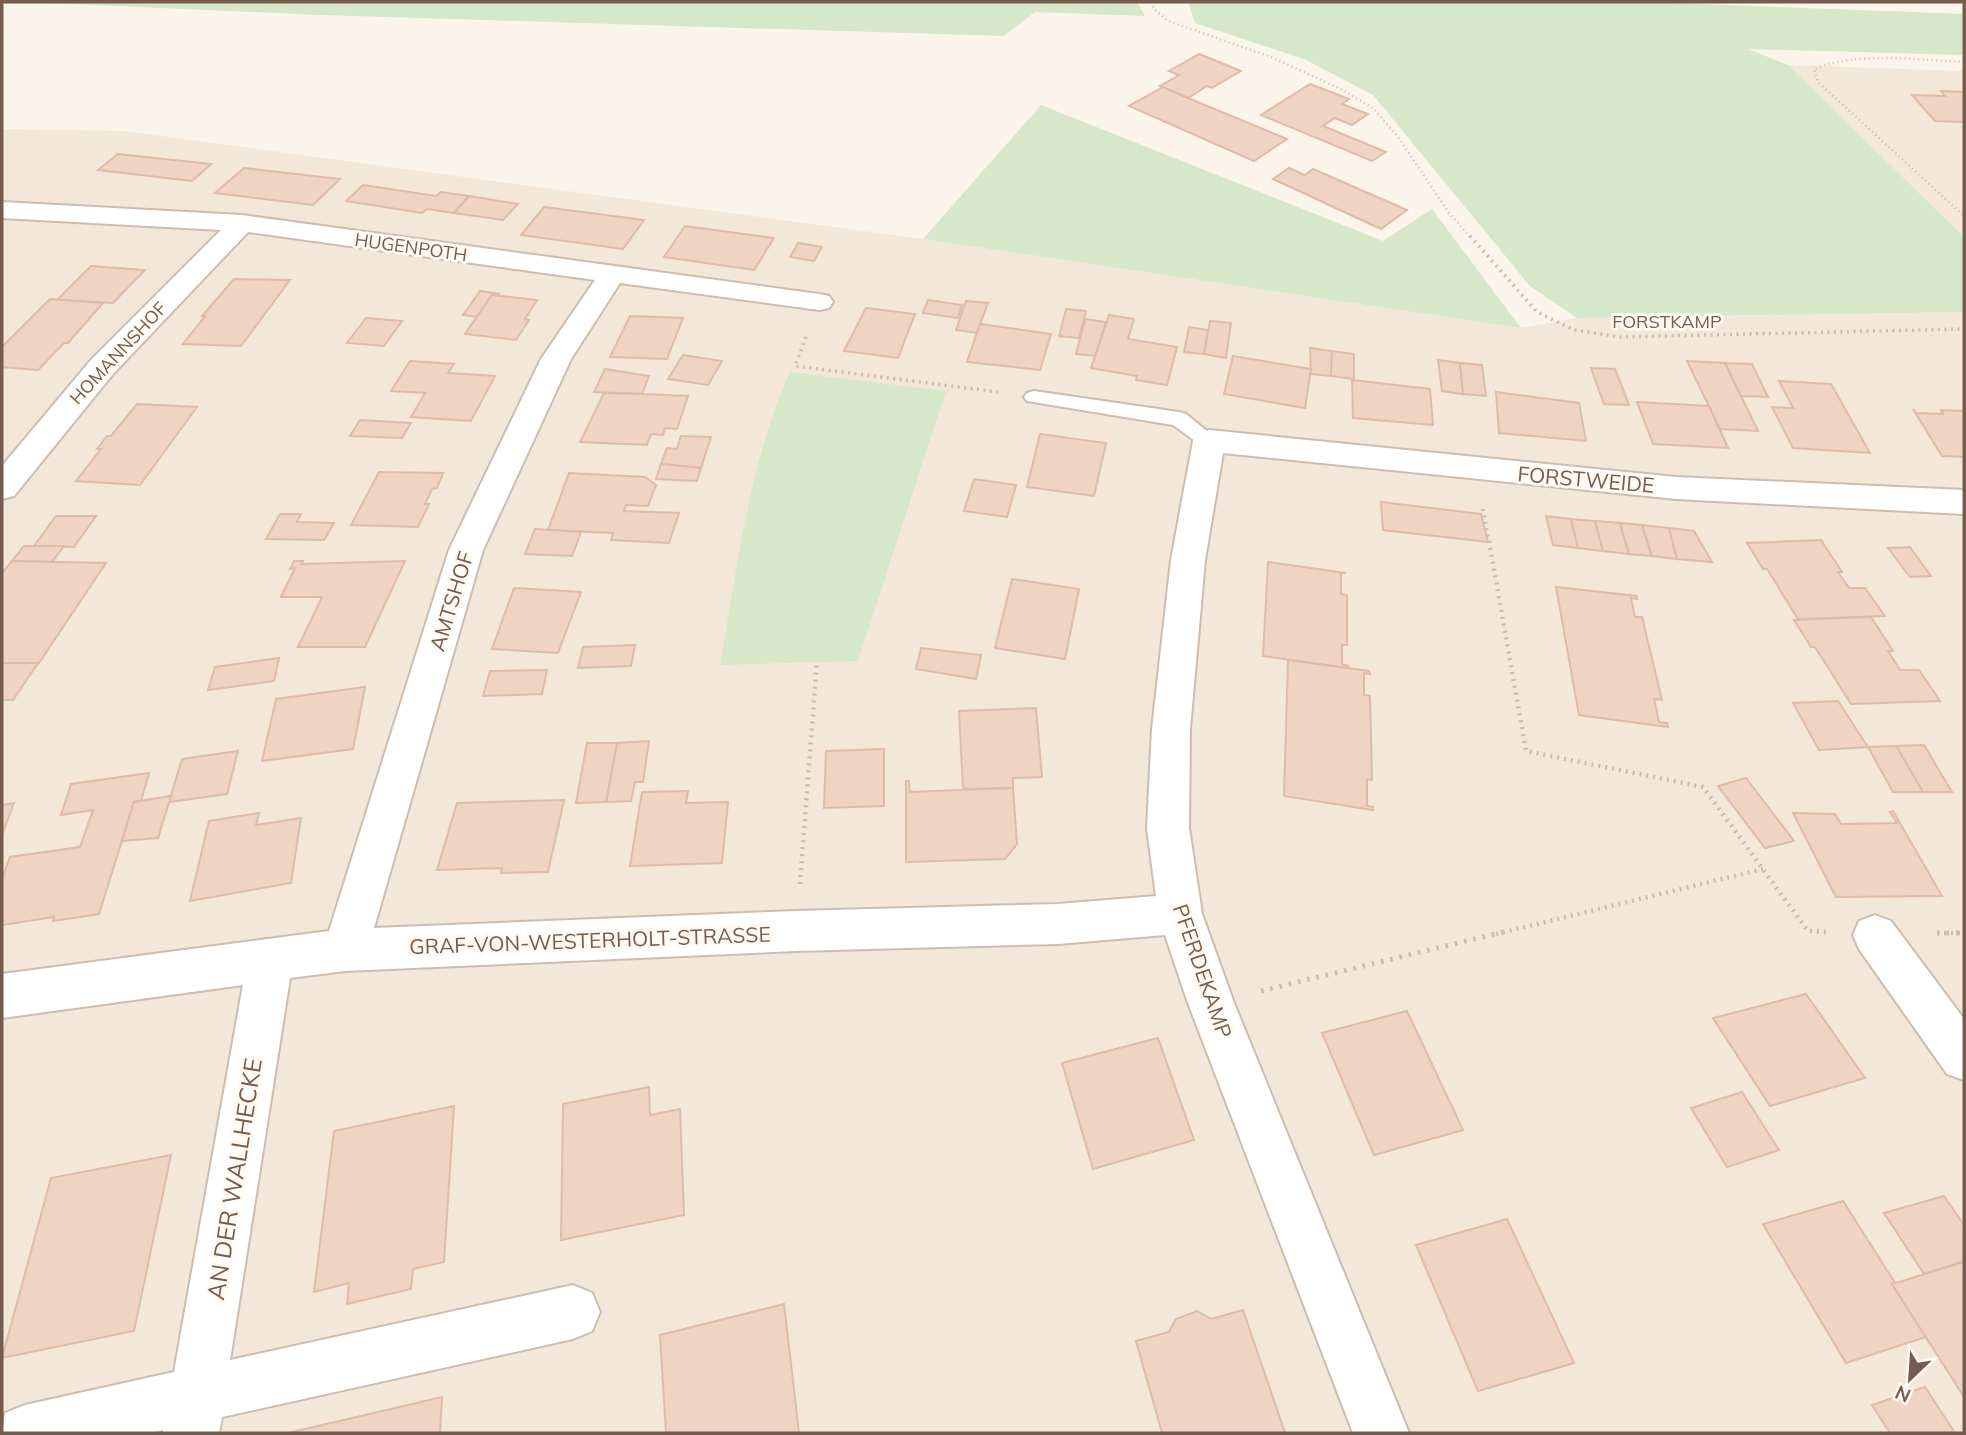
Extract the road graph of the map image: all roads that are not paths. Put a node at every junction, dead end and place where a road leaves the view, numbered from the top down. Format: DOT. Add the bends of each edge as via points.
graph roads {
  1 [pos="2,211"];
  2 [pos="242,223"];
  3 [pos="611,276"];
  4 [pos="819,302"];
  5 [pos="1034,397"];
  6 [pos="1209,441"];
  7 [pos="2,488"];
  8 [pos="1964,502"];
  9 [pos="1180,914"];
  10 [pos="1875,935"];
  11 [pos="345,950"];
  12 [pos="270,961"];
  13 [pos="2,996"];
  14 [pos="1964,1058"];
  15 [pos="573,1312"];
  16 [pos="194,1415"];
  17 [pos="25,1433"];
  18 [pos="1381,1433"];
  1 -- 2 [label="street, HUGENPOTH"];
  2 -- 3 [label="street, HUGENPOTH"];
  2 -- 7 [label="street, HOMANNSHOF" via="102,367"];
  3 -- 4 [label="street, HUGENPOTH"];
  3 -- 11 [label="street, AMTSHOF" via="556,359 466,550"];
  5 -- 6 [label="lane" via="1178,419"];
  6 -- 8 [label="street, FORSTWEIDE" via="1676,488"];
  6 -- 9 [label="street, PFERDEKAMP" via="1188,560 1171,729 1168,828"];
  9 -- 11 [label="street, GRAF-VON-WESTERHOLT-STRASSE" via="1058,924"];
  9 -- 18 [label="street, PFERDEKAMP"];
  10 -- 14 [label="street"];
  11 -- 12 [label="street, GRAF-VON-WESTERHOLT-STRASSE"];
  12 -- 13 [label="street, GRAF-VON-WESTERHOLT-STRASSE"];
  12 -- 16 [label="street, AN DER WALLHECKE"];
  15 -- 16 [label="street"];
  16 -- 17 [label="street"];
}
